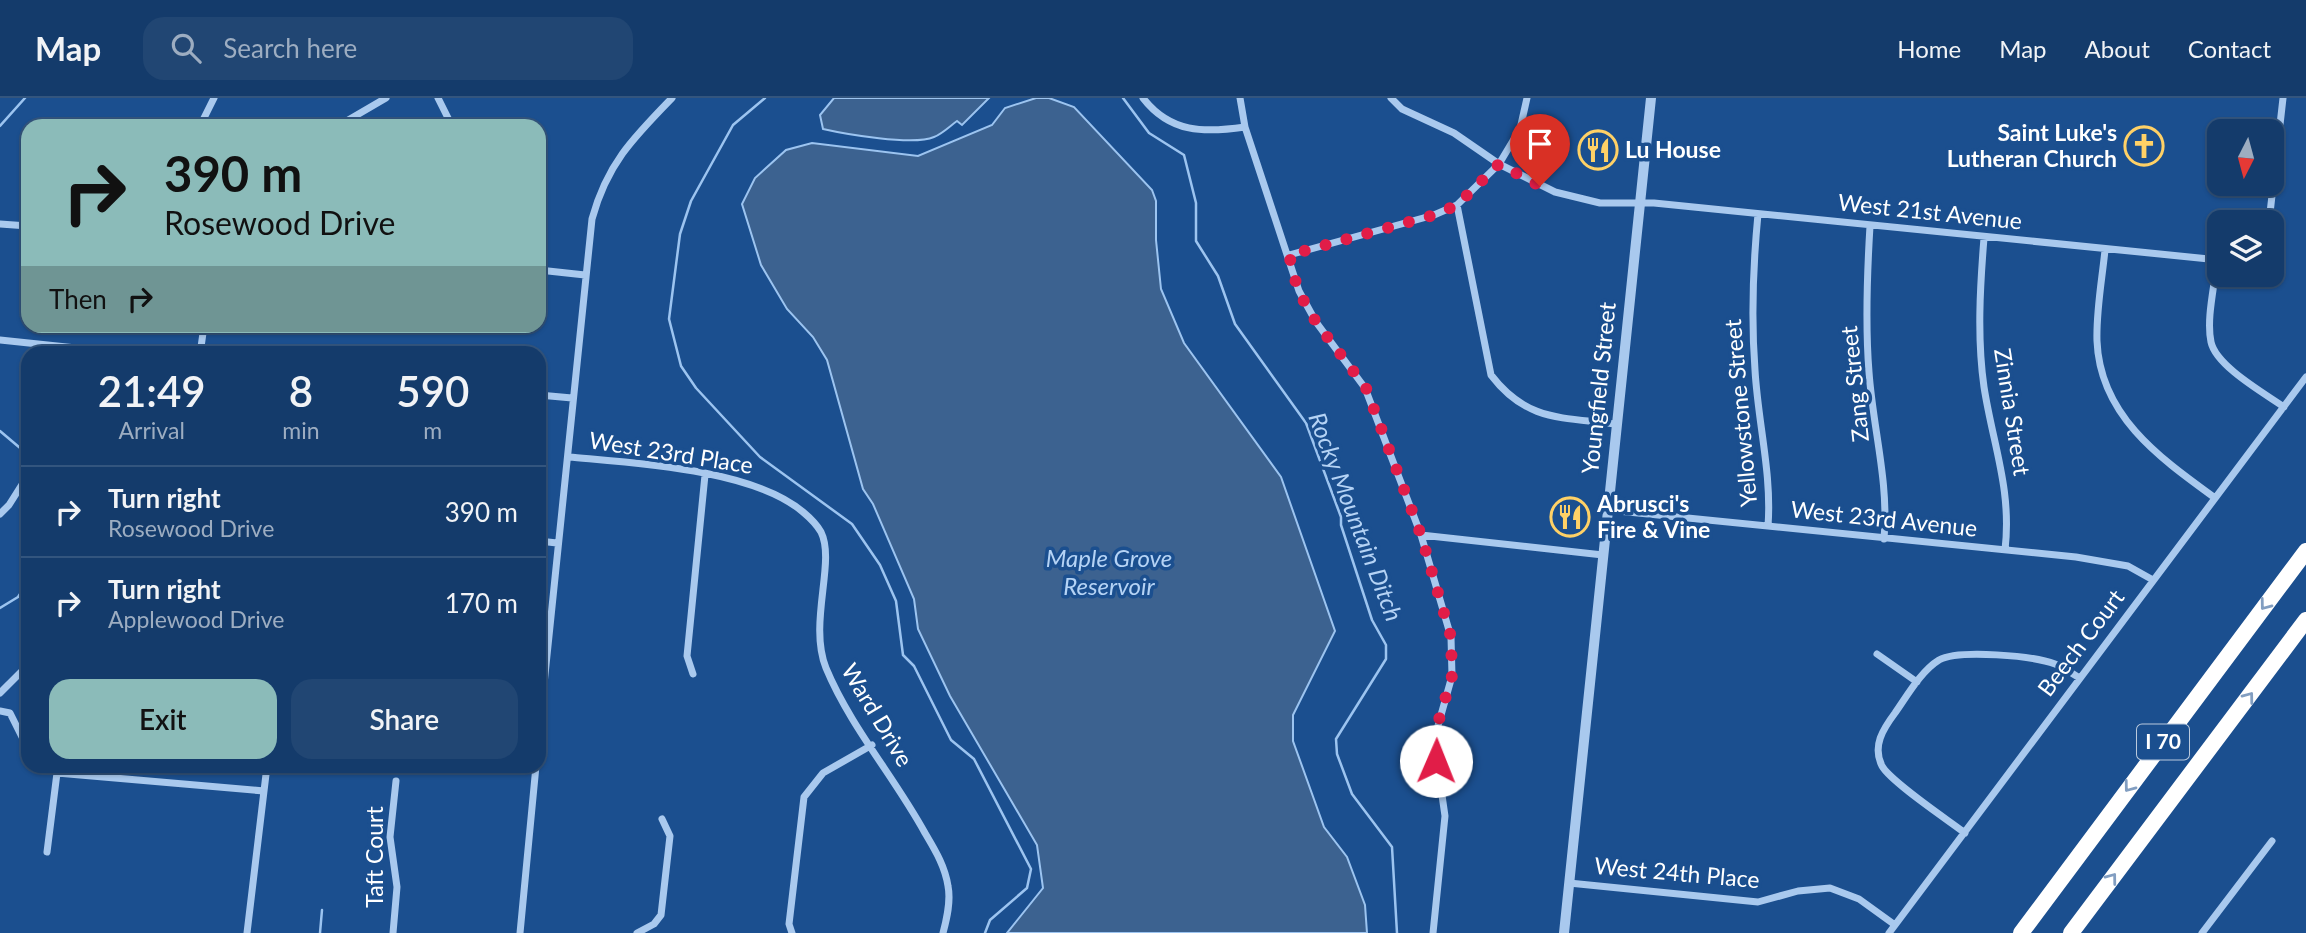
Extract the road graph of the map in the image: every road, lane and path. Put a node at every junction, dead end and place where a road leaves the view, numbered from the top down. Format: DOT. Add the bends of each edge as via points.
graph roads {
  1 [pos="214,98"];
  2 [pos="386,98"];
  3 [pos="438,98"];
  4 [pos="672,98"];
  5 [pos="1143,98"];
  6 [pos="1240,98"];
  7 [pos="1391,98"];
  8 [pos="1527,98"];
  9 [pos="1651,98"];
  10 [pos="2283,98"];
  11 [pos="204,119"];
  12 [pos="350,119"];
  13 [pos="448,119"];
  14 [pos="1245,127"];
  15 [pos="1499,164"];
  16 [pos="1640,202"];
  17 [pos="1457,205"];
  18 [pos="2270,210"];
  19 [pos="1758,214"];
  20 [pos="0,224"];
  21 [pos="21,226"];
  22 [pos="1870,226"];
  23 [pos="1984,238"];
  24 [pos="2105,250"];
  25 [pos="1289,255"];
  26 [pos="2207,259"];
  27 [pos="546,271"];
  28 [pos="585,275"];
  29 [pos="2215,287"];
  30 [pos="0,340"];
  31 [pos="57,346"];
  32 [pos="2306,377"];
  33 [pos="546,396"];
  34 [pos="572,398"];
  35 [pos="2284,407"];
  36 [pos="1616,424"];
  37 [pos="569,457"];
  38 [pos="705,475"];
  39 [pos="21,485"];
  40 [pos="768,489"];
  41 [pos="2215,498"];
  42 [pos="1608,510"];
  43 [pos="0,514"];
  44 [pos="1768,526"];
  45 [pos="1421,535"];
  46 [pos="1884,539"];
  47 [pos="546,542"];
  48 [pos="557,543"];
  49 [pos="2005,550"];
  50 [pos="2306,551"];
  51 [pos="1603,555"];
  52 [pos="2153,580"];
  53 [pos="2306,620"];
  54 [pos="1877,654"];
  55 [pos="546,659"];
  56 [pos="21,673"];
  57 [pos="693,674"];
  58 [pos="2078,677"];
  59 [pos="1917,682"];
  60 [pos="0,693"];
  61 [pos="0,711"];
  62 [pos="21,735"];
  63 [pos="872,745"];
  64 [pos="57,773"];
  65 [pos="266,773"];
  66 [pos="535,773"];
  67 [pos="396,780"];
  68 [pos="264,791"];
  69 [pos="662,819"];
  70 [pos="1965,833"];
  71 [pos="2272,841"];
  72 [pos="47,852"];
  73 [pos="1569,883"];
  74 [pos="1895,925"];
  75 [pos="247,933"];
  76 [pos="393,933"];
  77 [pos="520,933"];
  78 [pos="636,933"];
  79 [pos="792,933"];
  80 [pos="943,933"];
  81 [pos="1433,933"];
  82 [pos="1564,933"];
  83 [pos="1889,933"];
  84 [pos="2021,933"];
  85 [pos="2071,933"];
  86 [pos="2203,933"];
  1 -- 11 [label="street"];
  2 -- 12 [label="street"];
  3 -- 13 [label="street"];
  4 -- 28 [label="street" via="632,139 607,174 592,219"];
  5 -- 14 [label="street" via="1165,120 1182,128 1201,132"];
  6 -- 14 [label="street"];
  7 -- 15 [label="street, West 21st Avenue" via="1402,109 1454,133"];
  8 -- 15 [label="street" via="1520,129"];
  9 -- 16 [label="street, Youngfield Street"];
  10 -- 18 [label="street"];
  14 -- 25 [label="street"];
  15 -- 16 [label="street, West 21st Avenue" via="1560,194 1600,203"];
  15 -- 17 [label="street"];
  16 -- 19 [label="street, West 21st Avenue"];
  16 -- 36 [label="street, Youngfield Street"];
  17 -- 25 [label="street"];
  17 -- 36 [label="street" via="1491,374 1529,410"];
  19 -- 22 [label="street, West 21st Avenue"];
  19 -- 44 [label="street, Yellowstone Street" via="1752,316 1770,495"];
  20 -- 21 [label="street"];
  22 -- 23 [label="street, West 21st Avenue"];
  22 -- 46 [label="street, Zang Street" via="1869,372 1886,492"];
  23 -- 24 [label="street, West 21st Avenue"];
  23 -- 49 [label="street, Zinnia Street" via="1981,345 1984,387 2008,503"];
  24 -- 26 [label="street, West 21st Avenue"];
  24 -- 41 [label="street" via="2097,335 2103,379 2127,424 2156,454"];
  25 -- 45 [label="street" via="1298,291 1366,388"];
  27 -- 28 [label="street"];
  28 -- 34 [label="street"];
  29 -- 35 [label="street" via="2211,332 2215,351 2226,365"];
  30 -- 31 [label="street"];
  32 -- 35 [label="street, Beech Court"];
  33 -- 34 [label="street"];
  34 -- 37 [label="street"];
  35 -- 41 [label="street, Beech Court"];
  36 -- 42 [label="street, Youngfield Street"];
  37 -- 38 [label="street, West 23rd Place"];
  37 -- 48 [label="street"];
  38 -- 40 [label="street, West 23rd Place"];
  38 -- 57 [label="street" via="687,656"];
  39 -- 43 [label="street"];
  40 -- 63 [label="street, Ward Drive" via="787,499 821,531 825,548 820,649 843,701"];
  41 -- 52 [label="street, Beech Court"];
  42 -- 44 [label="street, West 23rd Avenue"];
  42 -- 51 [label="street, Youngfield Street"];
  44 -- 46 [label="street, West 23rd Avenue"];
  45 -- 51 [label="street"];
  45 -- 81 [label="street" via="1454,654 1434,740 1445,816"];
  46 -- 49 [label="street, West 23rd Avenue"];
  47 -- 48 [label="street"];
  48 -- 55 [label="street"];
  49 -- 52 [label="street, West 23rd Avenue" via="2113,562"];
  50 -- 84 [label="highway, I 70, one-way"];
  51 -- 73 [label="street, Youngfield Street"];
  52 -- 58 [label="street, Beech Court"];
  85 -- 53 [label="highway, I 70, one-way"];
  54 -- 59 [label="street"];
  56 -- 60 [label="street"];
  58 -- 59 [label="street" via="2056,664 2036,660 1958,655 1936,662"];
  58 -- 70 [label="street, Beech Court"];
  59 -- 70 [label="street" via="1883,729 1881,764"];
  61 -- 62 [label="street" via="10,713"];
  63 -- 79 [label="street" via="823,773 804,797 789,924"];
  63 -- 80 [label="street, Ward Drive" via="944,867 949,889"];
  64 -- 68 [label="street"];
  64 -- 72 [label="street"];
  65 -- 68 [label="street"];
  66 -- 77 [label="street"];
  67 -- 76 [label="street, Taft Court" via="390,837 397,887"];
  68 -- 75 [label="street"];
  69 -- 78 [label="street" via="670,836 661,915"];
  70 -- 74 [label="street, Beech Court"];
  71 -- 86 [label="street"];
  73 -- 74 [label="street, West 24th Place" via="1758,902 1816,887 1840,889"];
  73 -- 82 [label="street, Youngfield Street"];
  74 -- 83 [label="street, Beech Court"];
}
